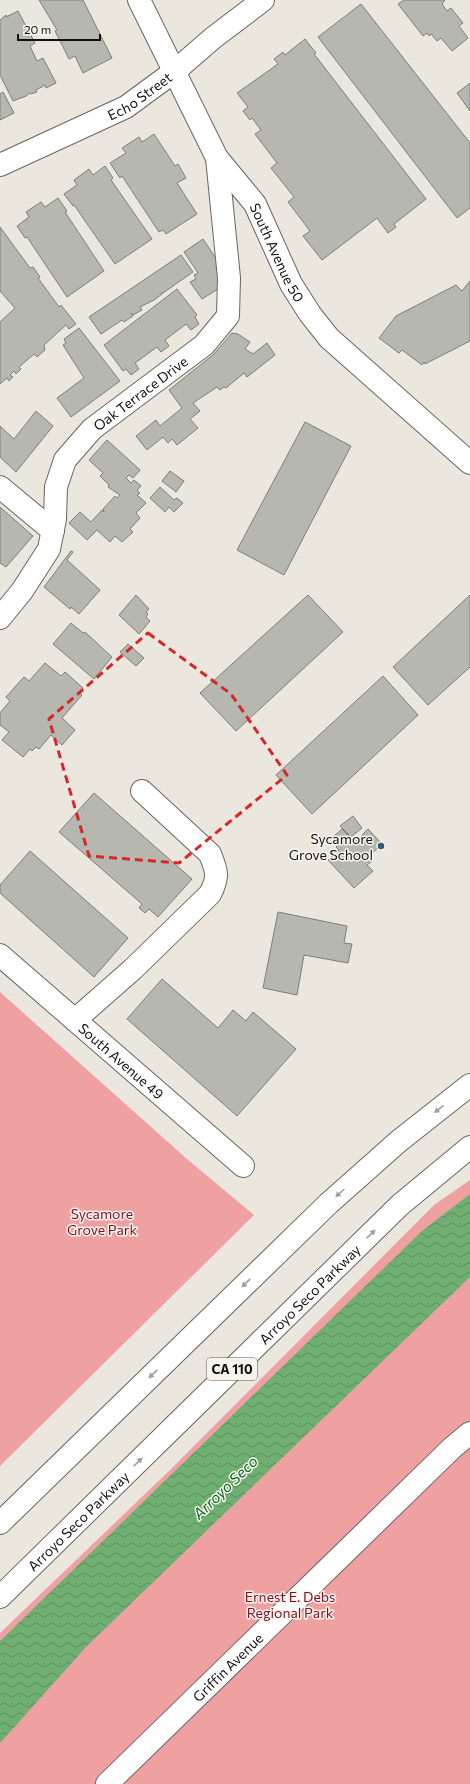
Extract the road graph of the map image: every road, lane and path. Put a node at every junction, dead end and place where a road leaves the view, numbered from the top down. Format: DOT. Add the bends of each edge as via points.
graph roads {
  1 [pos="140,0"];
  2 [pos="263,0"];
  3 [pos="175,71"];
  4 [pos="217,158"];
  5 [pos="0,165"];
  6 [pos="470,463"];
  7 [pos="0,487"];
  8 [pos="53,531"];
  9 [pos="0,618"];
  10 [pos="142,791"];
  11 [pos="0,955"];
  12 [pos="75,1020"];
  13 [pos="470,1085"];
  14 [pos="470,1147"];
  15 [pos="243,1166"];
  16 [pos="470,1433"];
  17 [pos="0,1523"];
  18 [pos="0,1597"];
  19 [pos="106,1784"];
  1 -- 3 [label="main road, South Avenue 50"];
  2 -- 3 [label="main road, Echo Street"];
  3 -- 4 [label="main road, South Avenue 50"];
  3 -- 5 [label="main road, Echo Street" via="126,106"];
  4 -- 6 [label="main road, South Avenue 50" via="255,204 291,284 329,338"];
  4 -- 8 [label="main road, Oak Terrace Drive" via="229,278 228,316 204,345 92,429 65,460 56,487"];
  7 -- 8 [label="main road"];
  8 -- 9 [label="main road, Oak Terrace Drive" via="49,549 22,591"];
  10 -- 12 [label="main road" via="210,854 216,867 217,881 210,894 133,969"];
  11 -- 12 [label="main road, South Avenue 49"];
  12 -- 15 [label="main road, South Avenue 49"];
  13 -- 17 [label="main road, one-way" via="399,1141 328,1204"];
  18 -- 14 [label="main road, Arroyo Seco Parkway / CA 110, one-way" via="400,1205"];
  16 -- 19 [label="main road, Griffin Avenue"];
}
